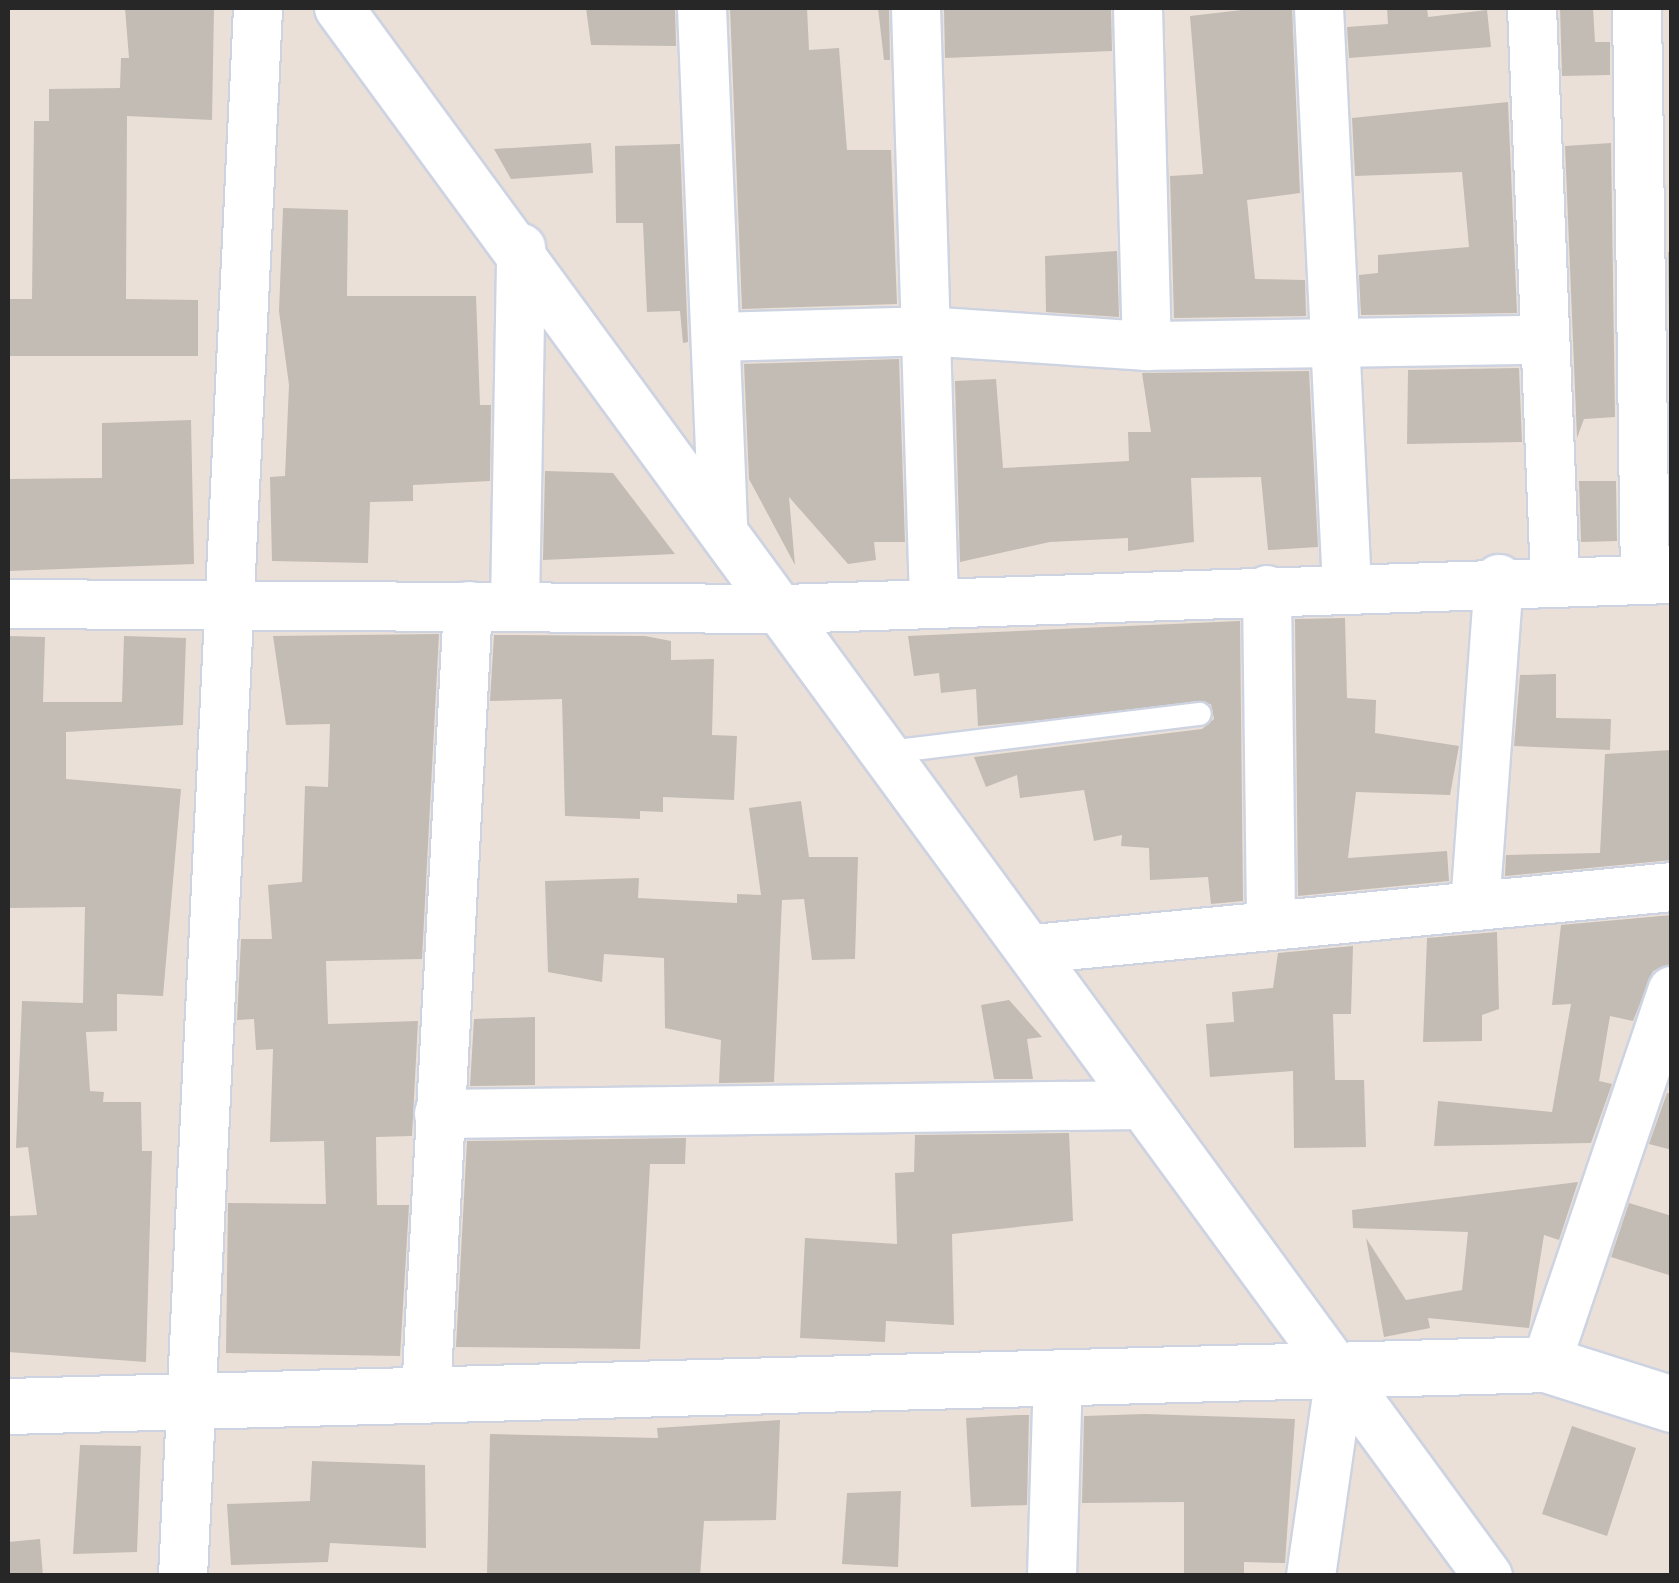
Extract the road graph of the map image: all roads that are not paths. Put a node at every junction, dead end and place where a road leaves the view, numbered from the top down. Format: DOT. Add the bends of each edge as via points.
graph roads {
  1 [pos="258,8"];
  2 [pos="339,8"];
  3 [pos="702,8"];
  4 [pos="916,8"];
  5 [pos="1138,8"];
  6 [pos="1320,8"];
  7 [pos="1532,8"];
  8 [pos="1637,8"];
  9 [pos="521,248"];
  10 [pos="925,331"];
  11 [pos="716,337"];
  12 [pos="1544,340"];
  13 [pos="1334,341"];
  14 [pos="1147,346"];
  15 [pos="723,524"];
  16 [pos="1555,577"];
  17 [pos="1500,578"];
  18 [pos="1665,578"];
  19 [pos="1348,586"];
  20 [pos="1267,590"];
  21 [pos="934,602"];
  22 [pos="8,604"];
  23 [pos="230,606"];
  24 [pos="468,606"];
  25 [pos="515,606"];
  26 [pos="785,609"];
  27 [pos="1200,714"];
  28 [pos="889,752"];
  29 [pos="1672,887"];
  30 [pos="1475,906"];
  31 [pos="1271,926"];
  32 [pos="1034,949"];
  33 [pos="1672,990"];
  34 [pos="1140,1104"];
  35 [pos="438,1114"];
  36 [pos="1546,1364"];
  37 [pos="1341,1368"];
  38 [pos="1058,1376"];
  39 [pos="426,1394"];
  40 [pos="191,1402"];
  41 [pos="1672,1404"];
  42 [pos="8,1406"];
  43 [pos="183,1576"];
  44 [pos="1052,1576"];
  45 [pos="1312,1576"];
  46 [pos="1488,1576"];
  1 -- 23 [label="street"];
  2 -- 9 [label="street"];
  3 -- 11 [label="street"];
  4 -- 10 [label="street"];
  5 -- 14 [label="street"];
  6 -- 13 [label="street"];
  7 -- 12 [label="street"];
  8 -- 18 [label="street"];
  9 -- 15 [label="street"];
  9 -- 25 [label="street"];
  10 -- 11 [label="street"];
  10 -- 14 [label="street"];
  10 -- 21 [label="street"];
  11 -- 15 [label="street"];
  12 -- 13 [label="street"];
  12 -- 16 [label="street"];
  13 -- 14 [label="street"];
  13 -- 19 [label="street"];
  15 -- 26 [label="street"];
  16 -- 17 [label="street"];
  16 -- 18 [label="street"];
  17 -- 19 [label="street"];
  17 -- 30 [label="street"];
  19 -- 20 [label="street"];
  20 -- 21 [label="street"];
  20 -- 31 [label="street"];
  21 -- 26 [label="street"];
  22 -- 23 [label="street"];
  23 -- 24 [label="street"];
  23 -- 40 [label="street"];
  24 -- 25 [label="street"];
  24 -- 35 [label="street"];
  25 -- 26 [label="street"];
  26 -- 28 [label="street"];
  27 -- 28 [label="lane"];
  28 -- 32 [label="street"];
  29 -- 30 [label="street"];
  30 -- 31 [label="street"];
  31 -- 32 [label="street"];
  32 -- 34 [label="street"];
  33 -- 36 [label="street"];
  34 -- 35 [label="street"];
  34 -- 37 [label="street"];
  35 -- 39 [label="street"];
  36 -- 37 [label="street"];
  36 -- 41 [label="street"];
  37 -- 38 [label="street"];
  37 -- 45 [label="street"];
  37 -- 46 [label="street"];
  38 -- 39 [label="street"];
  38 -- 44 [label="street"];
  39 -- 40 [label="street"];
  40 -- 42 [label="street"];
  40 -- 43 [label="street"];
}
